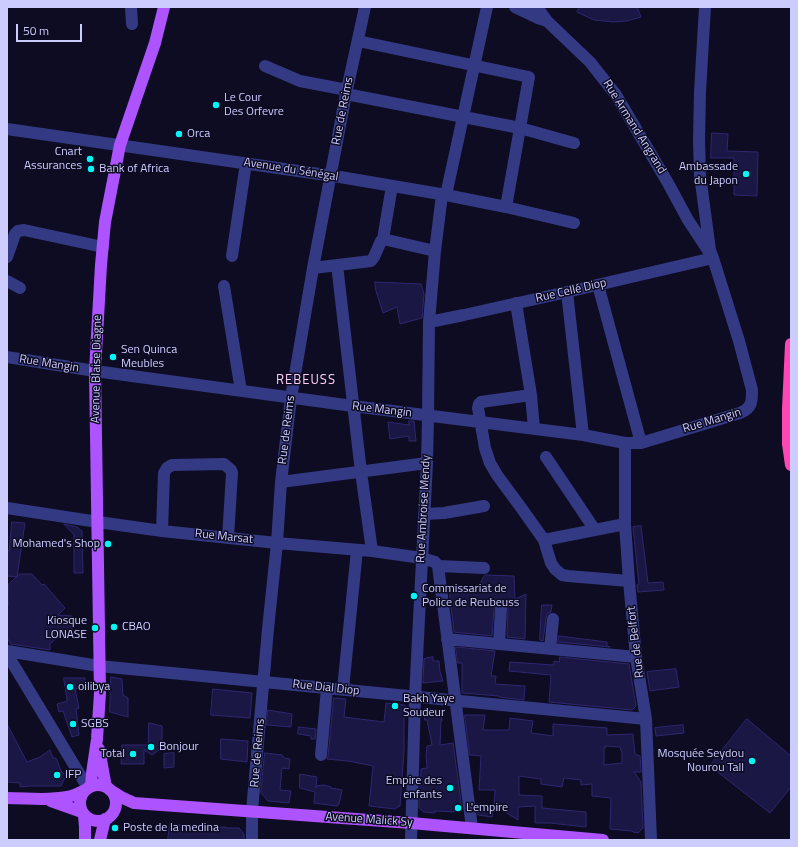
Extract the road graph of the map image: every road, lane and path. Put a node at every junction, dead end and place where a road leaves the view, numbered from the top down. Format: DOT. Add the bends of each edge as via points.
graph roads {
  1 [pos="131,7"];
  2 [pos="164,7"];
  3 [pos="365,7"];
  4 [pos="487,7"];
  5 [pos="515,7"];
  6 [pos="538,7"];
  7 [pos="704,7"];
  8 [pos="547,21"];
  9 [pos="132,24"];
  10 [pos="358,41"];
  11 [pos="265,66"];
  12 [pos="474,66"];
  13 [pos="346,92"];
  14 [pos="463,117"];
  15 [pos="520,128"];
  16 [pos="7,129"];
  17 [pos="574,143"];
  18 [pos="120,145"];
  19 [pos="246,163"];
  20 [pos="331,176"];
  21 [pos="392,186"];
  22 [pos="444,195"];
  23 [pos="506,207"];
  24 [pos="574,223"];
  25 [pos="383,239"];
  26 [pos="103,247"];
  27 [pos="435,251"];
  28 [pos="232,256"];
  29 [pos="7,257"];
  30 [pos="713,258"];
  31 [pos="337,265"];
  32 [pos="313,268"];
  33 [pos="7,281"];
  34 [pos="598,285"];
  35 [pos="224,286"];
  36 [pos="20,288"];
  37 [pos="567,292"];
  38 [pos="516,303"];
  39 [pos="429,322"];
  40 [pos="791,344"];
  41 [pos="7,357"];
  42 [pos="96,371"];
  43 [pos="241,391"];
  44 [pos="531,395"];
  45 [pos="291,398"];
  46 [pos="751,405"];
  47 [pos="353,406"];
  48 [pos="428,416"];
  49 [pos="480,423"];
  50 [pos="534,429"];
  51 [pos="583,435"];
  52 [pos="625,443"];
  53 [pos="641,443"];
  54 [pos="546,457"];
  55 [pos="426,463"];
  56 [pos="791,465"];
  57 [pos="361,472"];
  58 [pos="281,482"];
  59 [pos="484,506"];
  60 [pos="7,508"];
  61 [pos="424,514"];
  62 [pos="98,522"];
  63 [pos="625,524"];
  64 [pos="595,530"];
  65 [pos="162,531"];
  66 [pos="228,538"];
  67 [pos="544,540"];
  68 [pos="277,543"];
  69 [pos="357,550"];
  70 [pos="372,551"];
  71 [pos="422,558"];
  72 [pos="438,566"];
  73 [pos="484,568"];
  74 [pos="629,581"];
  75 [pos="501,608"];
  76 [pos="553,619"];
  77 [pos="447,639"];
  78 [pos="499,644"];
  79 [pos="550,649"];
  80 [pos="7,653"];
  81 [pos="636,657"];
  82 [pos="100,666"];
  83 [pos="264,682"];
  84 [pos="327,688"];
  85 [pos="343,690"];
  86 [pos="415,697"];
  87 [pos="456,701"];
  88 [pos="646,719"];
  89 [pos="97,739"];
  90 [pos="321,755"];
  91 [pos="88,788"];
  92 [pos="108,788"];
  93 [pos="7,798"];
  94 [pos="46,799"];
  95 [pos="134,803"];
  96 [pos="252,811"];
  97 [pos="83,814"];
  98 [pos="108,817"];
  99 [pos="411,823"];
  100 [pos="472,828"];
  101 [pos="571,838"];
  102 [pos="85,840"];
  103 [pos="100,840"];
  104 [pos="252,840"];
  105 [pos="411,840"];
  106 [pos="603,840"];
  107 [pos="651,840"];
  1 -- 9 [label="street"];
  2 -- 18 [label="main road, Avenue Blaise Diagne" via="155,43"];
  3 -- 10 [label="street, Rue de Reims"];
  4 -- 12 [label="street, Rue Ambroise Mendy"];
  5 -- 8 [label="street, Rue Armand Angrand"];
  6 -- 8 [label="street, Rue Armand Angrand"];
  7 -- 30 [label="street" via="700,170"];
  8 -- 30 [label="street, Rue Armand Angrand" via="590,62 616,95 688,220"];
  10 -- 12 [label="street"];
  10 -- 13 [label="street, Rue de Reims"];
  11 -- 13 [label="street" via="300,81"];
  12 -- 14 [label="street, Rue Ambroise Mendy"];
  12 -- 15 [label="street" via="529,77"];
  13 -- 14 [label="street"];
  13 -- 20 [label="street, Rue de Reims"];
  14 -- 15 [label="street"];
  14 -- 22 [label="street, Rue Ambroise Mendy"];
  15 -- 17 [label="street"];
  15 -- 23 [label="street"];
  16 -- 18 [label="street, Avenue du Sénégal"];
  18 -- 19 [label="street, Avenue du Sénégal"];
  18 -- 26 [label="main road, Avenue Blaise Diagne" via="105,222"];
  19 -- 20 [label="street, Avenue du Sénégal"];
  19 -- 28 [label="street"];
  20 -- 21 [label="street, Avenue du Sénégal"];
  20 -- 32 [label="street, Rue de Reims"];
  21 -- 22 [label="street, Avenue du Sénégal"];
  21 -- 25 [label="street"];
  22 -- 23 [label="street, Avenue du Sénégal"];
  22 -- 27 [label="street, Rue Ambroise Mendy"];
  23 -- 24 [label="street, Avenue du Sénégal"];
  25 -- 27 [label="street"];
  25 -- 31 [label="street" via="371,261"];
  26 -- 29 [label="street" via="24,230 15,234"];
  26 -- 42 [label="main road, Avenue Blaise Diagne"];
  27 -- 39 [label="street, Rue Ambroise Mendy"];
  30 -- 34 [label="street, Rue Cellé Diop"];
  30 -- 46 [label="street, Rue Armand Angrand" via="752,390"];
  31 -- 32 [label="street"];
  31 -- 47 [label="street"];
  32 -- 45 [label="street, Rue de Reims"];
  33 -- 36 [label="street"];
  34 -- 37 [label="street, Rue Cellé Diop"];
  34 -- 53 [label="street"];
  35 -- 43 [label="street"];
  37 -- 38 [label="street, Rue Cellé Diop"];
  37 -- 51 [label="street"];
  38 -- 39 [label="street, Rue Cellé Diop"];
  38 -- 44 [label="street"];
  39 -- 48 [label="street, Rue Ambroise Mendy"];
  40 -- 56 [label="highway" via="788,430"];
  41 -- 42 [label="street, Rue Mangin"];
  42 -- 43 [label="street, Rue Mangin"];
  42 -- 62 [label="main road, Avenue Blaise Diagne"];
  43 -- 45 [label="street, Rue Mangin"];
  44 -- 49 [label="street" via="482,402 478,408"];
  44 -- 50 [label="street"];
  45 -- 47 [label="street, Rue Mangin"];
  45 -- 58 [label="street, Rue de Reims"];
  46 -- 53 [label="street, Rue Mangin" via="740,413"];
  47 -- 48 [label="street, Rue Mangin"];
  47 -- 57 [label="street"];
  48 -- 49 [label="street, Rue Mangin"];
  48 -- 55 [label="street, Rue Ambroise Mendy"];
  49 -- 50 [label="street, Rue Mangin"];
  49 -- 67 [label="street" via="490,463"];
  50 -- 51 [label="street, Rue Mangin"];
  51 -- 52 [label="street, Rue Mangin"];
  52 -- 53 [label="street, Rue Mangin"];
  52 -- 63 [label="street, Rue de Belfort"];
  54 -- 64 [label="street"];
  55 -- 57 [label="street"];
  55 -- 61 [label="street, Rue Ambroise Mendy"];
  57 -- 58 [label="street"];
  57 -- 70 [label="street"];
  58 -- 68 [label="street, Rue de Reims"];
  59 -- 61 [label="street"];
  60 -- 62 [label="street, Rue Marsat"];
  61 -- 71 [label="street, Rue Ambroise Mendy"];
  62 -- 65 [label="street, Rue Marsat"];
  62 -- 82 [label="main road, Avenue Blaise Diagne"];
  63 -- 64 [label="street"];
  63 -- 74 [label="street, Rue de Belfort"];
  64 -- 67 [label="street"];
  65 -- 66 [label="street, Rue Marsat"];
  65 -- 66 [label="street" via="164,473 167,468 172,465 224,464 232,474"];
  66 -- 68 [label="street, Rue Marsat"];
  67 -- 74 [label="street" via="551,563 562,575"];
  68 -- 69 [label="street, Rue Marsat"];
  68 -- 83 [label="street, Rue de Reims"];
  69 -- 70 [label="street, Rue Marsat"];
  69 -- 85 [label="street"];
  70 -- 71 [label="street, Rue Marsat"];
  71 -- 72 [label="street, Rue Marsat" via="435,562"];
  71 -- 86 [label="street, Rue Ambroise Mendy"];
  72 -- 73 [label="street"];
  72 -- 77 [label="street"];
  74 -- 81 [label="street, Rue de Belfort"];
  75 -- 78 [label="street"];
  76 -- 79 [label="street"];
  77 -- 78 [label="street"];
  77 -- 87 [label="street"];
  78 -- 79 [label="street"];
  79 -- 81 [label="street"];
  80 -- 82 [label="street, Rue Dial Diop"];
  80 -- 91 [label="street"];
  81 -- 88 [label="street, Rue de Belfort"];
  82 -- 83 [label="street, Rue Dial Diop"];
  82 -- 89 [label="main road, Avenue Blaise Diagne"];
  83 -- 84 [label="street, Rue Dial Diop"];
  83 -- 96 [label="street, Rue de Reims"];
  84 -- 85 [label="street, Rue Dial Diop"];
  84 -- 90 [label="street"];
  85 -- 86 [label="street, Rue Dial Diop"];
  86 -- 87 [label="street, Rue Dial Diop"];
  86 -- 99 [label="street, Rue Ambroise Mendy"];
  87 -- 88 [label="street, Rue Dial Diop"];
  87 -- 100 [label="street"];
  88 -- 107 [label="street, Rue de Belfort"];
  89 -- 91 [label="main road, Avenue Blaise Diagne"];
  89 -- 92 [label="main road, Avenue Blaise Diagne"];
  91 -- 92 [label="main road" via="96,785"];
  91 -- 94 [label="main road" via="68,797"];
  91 -- 97 [label="main road" via="81,795 80,807"];
  92 -- 95 [label="main road, Avenue Malick Sy"];
  92 -- 98 [label="main road" via="116,805"];
  93 -- 94 [label="main road"];
  94 -- 97 [label="main road"];
  95 -- 96 [label="main road, Avenue Malick Sy"];
  95 -- 98 [label="main road"];
  96 -- 99 [label="main road, Avenue Malick Sy"];
  96 -- 104 [label="street, Rue de Reims"];
  97 -- 98 [label="main road" via="94,821"];
  97 -- 102 [label="main road"];
  98 -- 103 [label="main road"];
  99 -- 100 [label="main road, Avenue Malick Sy"];
  99 -- 105 [label="street, Rue Ambroise Mendy"];
  100 -- 101 [label="main road, Avenue Malick Sy"];
  101 -- 106 [label="main road, Avenue Malick Sy"];
}
